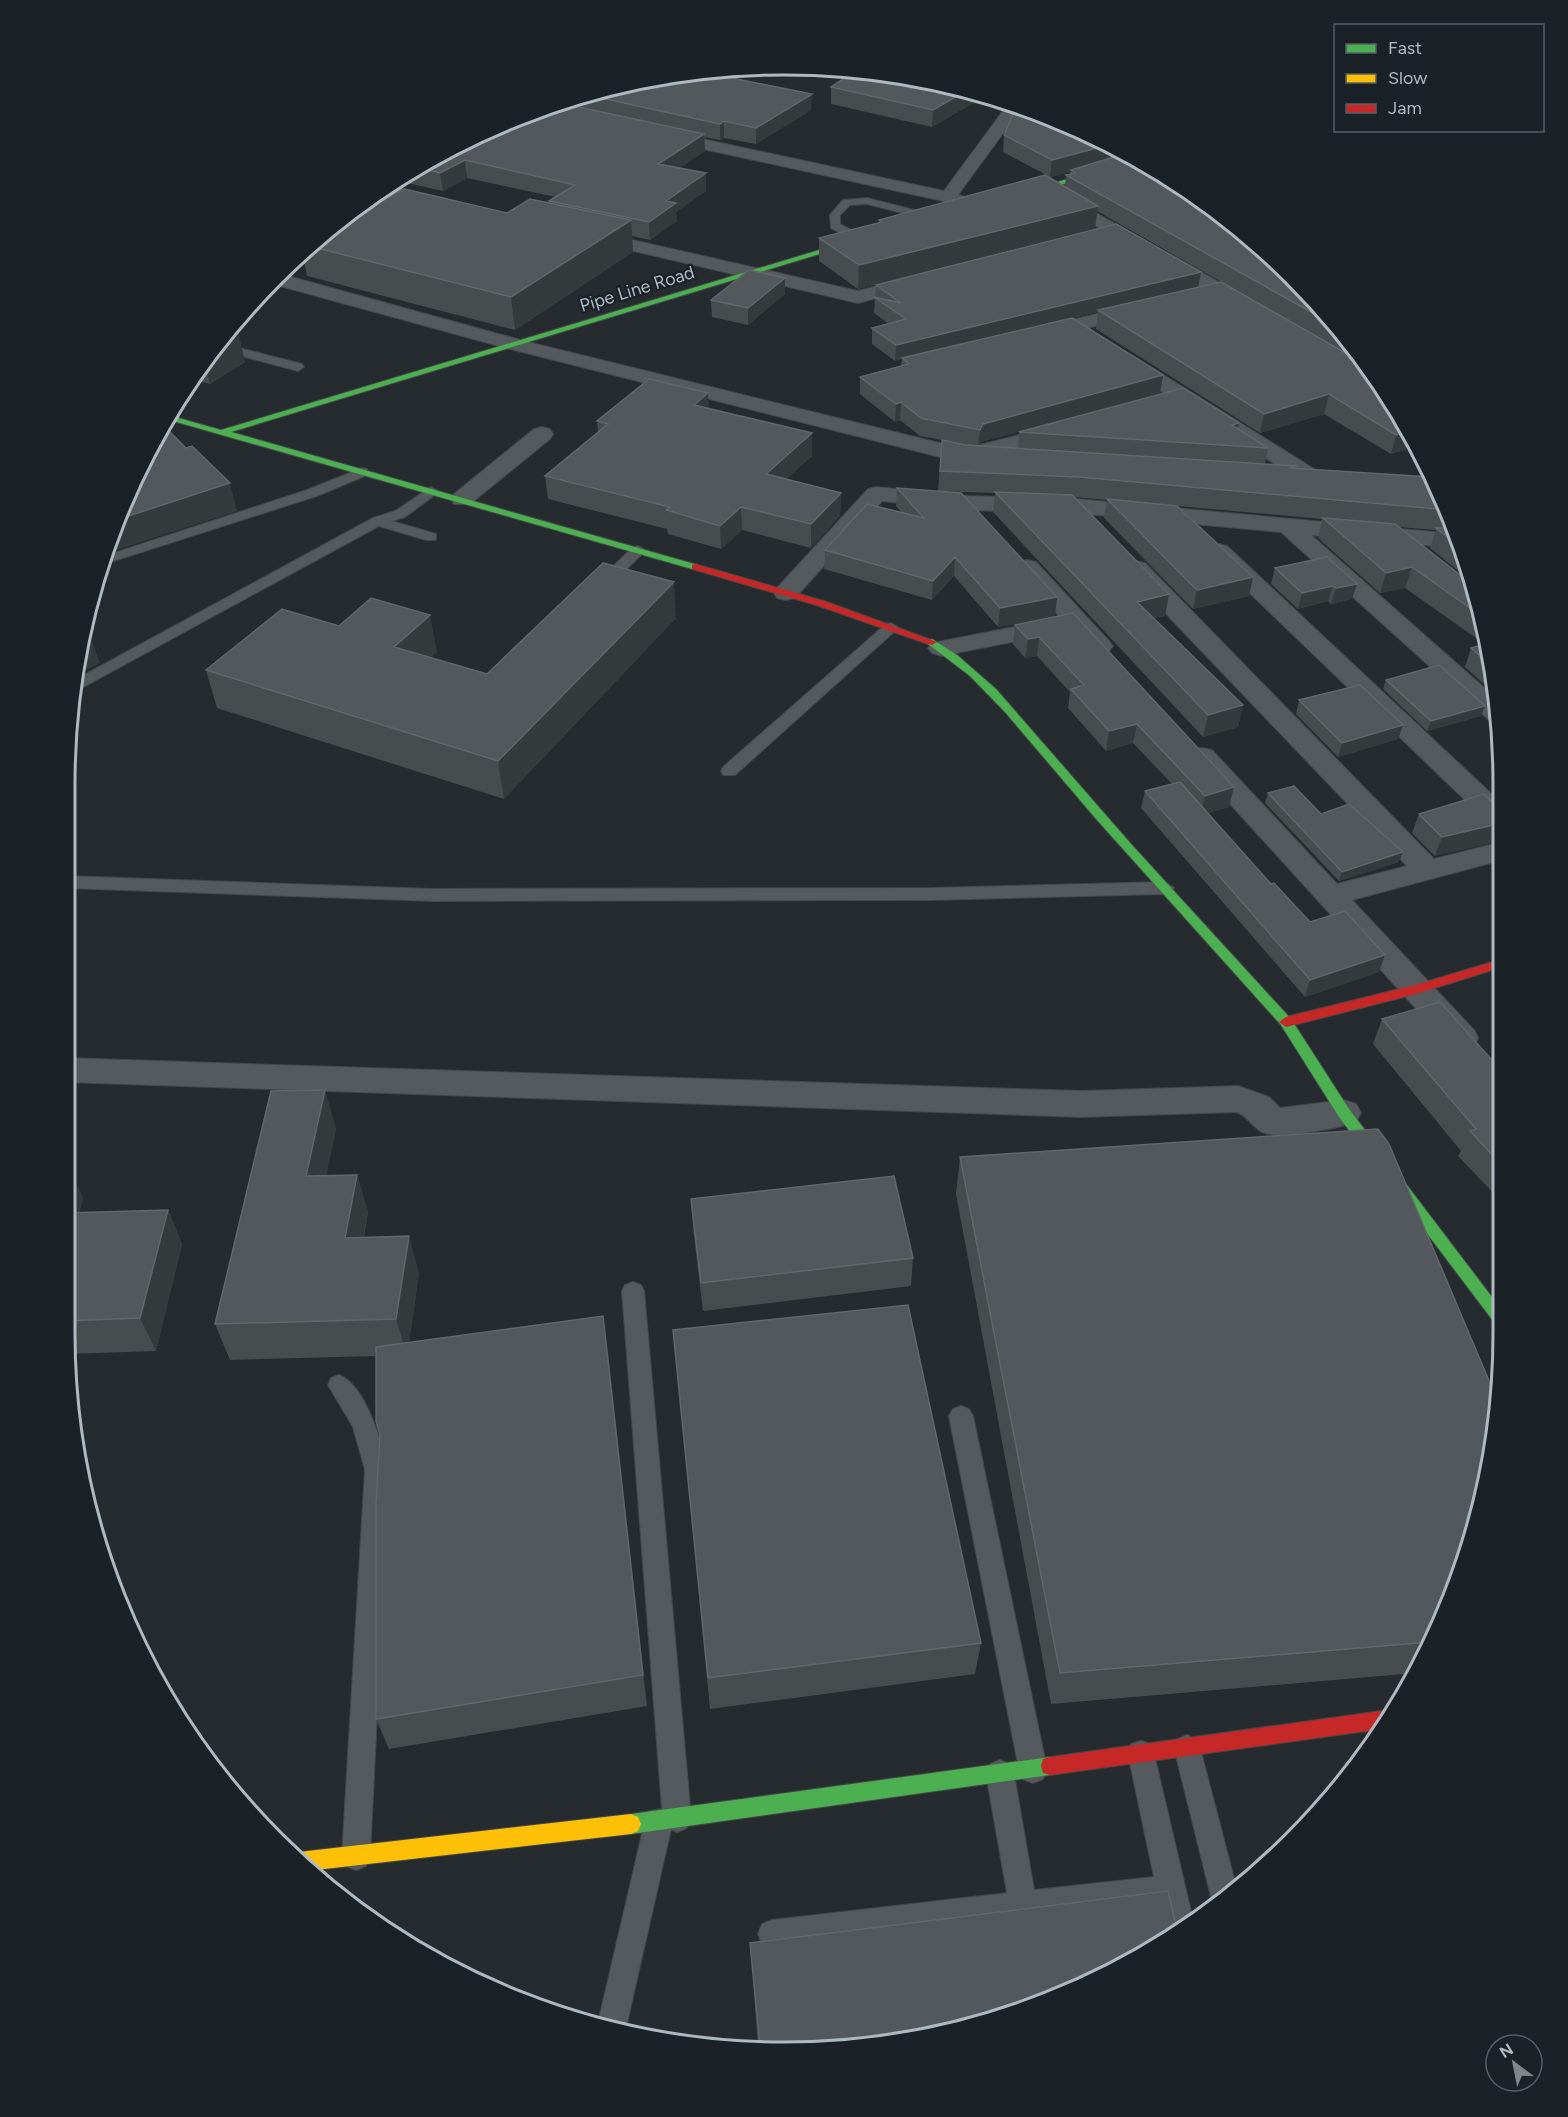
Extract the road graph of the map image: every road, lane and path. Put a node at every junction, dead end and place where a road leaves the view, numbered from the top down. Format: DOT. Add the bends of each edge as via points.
graph roads {
  1 [pos="1010,112"];
  2 [pos="647,132"];
  3 [pos="1126,163"];
  4 [pos="1043,188"];
  5 [pos="393,192"];
  6 [pos="948,197"];
  7 [pos="989,204"];
  8 [pos="464,208"];
  9 [pos="947,216"];
  10 [pos="904,228"];
  11 [pos="569,231"];
  12 [pos="1117,231"];
  13 [pos="1094,236"];
  14 [pos="867,239"];
  15 [pos="755,271"];
  16 [pos="937,277"];
  17 [pos="285,281"];
  18 [pos="1221,291"];
  19 [pos="1198,296"];
  20 [pos="1163,304"];
  21 [pos="1262,315"];
  22 [pos="1071,325"];
  23 [pos="1091,338"];
  24 [pos="1016,339"];
  25 [pos="517,345"];
  26 [pos="225,348"];
  27 [pos="1111,351"];
  28 [pos="297,367"];
  29 [pos="1182,396"];
  30 [pos="1159,403"];
  31 [pos="176,420"];
  32 [pos="1079,425"];
  33 [pos="219,433"];
  34 [pos="543,434"];
  35 [pos="198,439"];
  36 [pos="964,456"];
  37 [pos="1024,460"];
  38 [pos="362,472"];
  39 [pos="1263,474"];
  40 [pos="1311,477"];
  41 [pos="1333,479"];
  42 [pos="431,491"];
  43 [pos="462,500"];
  44 [pos="968,502"];
  45 [pos="1076,506"];
  46 [pos="1183,517"];
  47 [pos="378,521"];
  48 [pos="1290,528"];
  49 [pos="431,537"];
  50 [pos="1398,537"];
  51 [pos="1449,540"];
  52 [pos="638,550"];
  53 [pos="112,558"];
  54 [pos="1426,560"];
  55 [pos="786,593"];
  56 [pos="588,599"];
  57 [pos="1077,621"];
  58 [pos="891,627"];
  59 [pos="941,648"];
  60 [pos="1117,664"];
  61 [pos="83,682"];
  62 [pos="1488,705"];
  63 [pos="1188,741"];
  64 [pos="729,771"];
  65 [pos="1493,811"];
  66 [pos="1493,853"];
  67 [pos="1429,871"];
  68 [pos="75,882"];
  69 [pos="1166,888"];
  70 [pos="1331,896"];
  71 [pos="1493,966"];
  72 [pos="1416,989"];
  73 [pos="1286,1022"];
  74 [pos="1485,1063"];
  75 [pos="75,1070"];
  76 [pos="1344,1113"];
  77 [pos="633,1292"];
  78 [pos="1493,1309"];
  79 [pos="339,1385"];
  80 [pos="961,1416"];
  81 [pos="1378,1720"];
  82 [pos="1187,1748"];
  83 [pos="1141,1754"];
  84 [pos="1033,1769"];
  85 [pos="1000,1774"];
  86 [pos="668,1820"];
  87 [pos="356,1856"];
  88 [pos="311,1861"];
  89 [pos="1171,1889"];
  90 [pos="1222,1890"];
  91 [pos="1023,1906"];
  92 [pos="1179,1922"];
  93 [pos="772,1934"];
  94 [pos="614,2021"];
  1 -- 6 [label="street"];
  2 -- 6 [label="street"];
  3 -- 4 [label="street"];
  4 -- 7 [label="street"];
  4 -- 12 [label="street"];
  5 -- 8 [label="street"];
  6 -- 7 [label="street"];
  7 -- 9 [label="street"];
  9 -- 10 [label="street"];
  9 -- 14 [label="lane" via="867,201 847,202 833,216 835,226"];
  11 -- 15 [label="street"];
  12 -- 13 [label="street"];
  12 -- 18 [label="street"];
  14 -- 15 [label="street, Pipe Line Road"];
  15 -- 16 [label="street" via="858,297"];
  15 -- 25 [label="street, Pipe Line Road"];
  17 -- 25 [label="street"];
  18 -- 19 [label="street"];
  18 -- 21 [label="street"];
  20 -- 22 [label="street"];
  22 -- 23 [label="street"];
  22 -- 24 [label="street"];
  25 -- 33 [label="street, Pipe Line Road"];
  25 -- 36 [label="street"];
  26 -- 28 [label="lane"];
  27 -- 29 [label="street"];
  29 -- 30 [label="street"];
  29 -- 40 [label="street"];
  31 -- 33 [label="street"];
  32 -- 36 [label="street"];
  33 -- 35 [label="street, Pipe Line Road"];
  33 -- 38 [label="street"];
  34 -- 43 [label="street"];
  36 -- 37 [label="street"];
  38 -- 42 [label="street"];
  38 -- 53 [label="lane" via="312,493"];
  39 -- 40 [label="street"];
  40 -- 41 [label="street"];
  42 -- 43 [label="street"];
  42 -- 47 [label="lane" via="400,514"];
  43 -- 52 [label="street"];
  44 -- 45 [label="street"];
  44 -- 55 [label="street" via="876,494"];
  44 -- 57 [label="street"];
  45 -- 46 [label="street"];
  45 -- 67 [label="street"];
  46 -- 48 [label="street"];
  46 -- 65 [label="street"];
  47 -- 49 [label="lane"];
  47 -- 61 [label="lane"];
  48 -- 50 [label="street"];
  48 -- 62 [label="street"];
  50 -- 51 [label="street"];
  50 -- 54 [label="street"];
  52 -- 55 [label="street"];
  52 -- 56 [label="lane"];
  55 -- 58 [label="street"];
  57 -- 59 [label="street"];
  57 -- 60 [label="street"];
  58 -- 59 [label="street"];
  58 -- 64 [label="lane"];
  59 -- 69 [label="street" via="1017,715 1074,787"];
  63 -- 70 [label="street"];
  66 -- 67 [label="street"];
  67 -- 70 [label="street"];
  68 -- 69 [label="lane" via="434,895 932,894"];
  69 -- 73 [label="street"];
  70 -- 72 [label="street"];
  71 -- 72 [label="street"];
  72 -- 73 [label="street"];
  72 -- 74 [label="street"];
  73 -- 76 [label="street"];
  75 -- 76 [label="street" via="1082,1104 1239,1099 1257,1106 1272,1122"];
  76 -- 78 [label="street"];
  77 -- 86 [label="lane"];
  79 -- 87 [label="lane" via="364,1424 377,1470"];
  80 -- 84 [label="lane"];
  81 -- 82 [label="street"];
  82 -- 83 [label="street"];
  82 -- 90 [label="lane"];
  83 -- 84 [label="street"];
  83 -- 89 [label="lane"];
  84 -- 85 [label="street"];
  85 -- 86 [label="street"];
  85 -- 91 [label="lane"];
  86 -- 87 [label="street"];
  86 -- 94 [label="lane"];
  87 -- 88 [label="street"];
  89 -- 91 [label="lane"];
  89 -- 92 [label="lane"];
  91 -- 93 [label="lane"];
}
